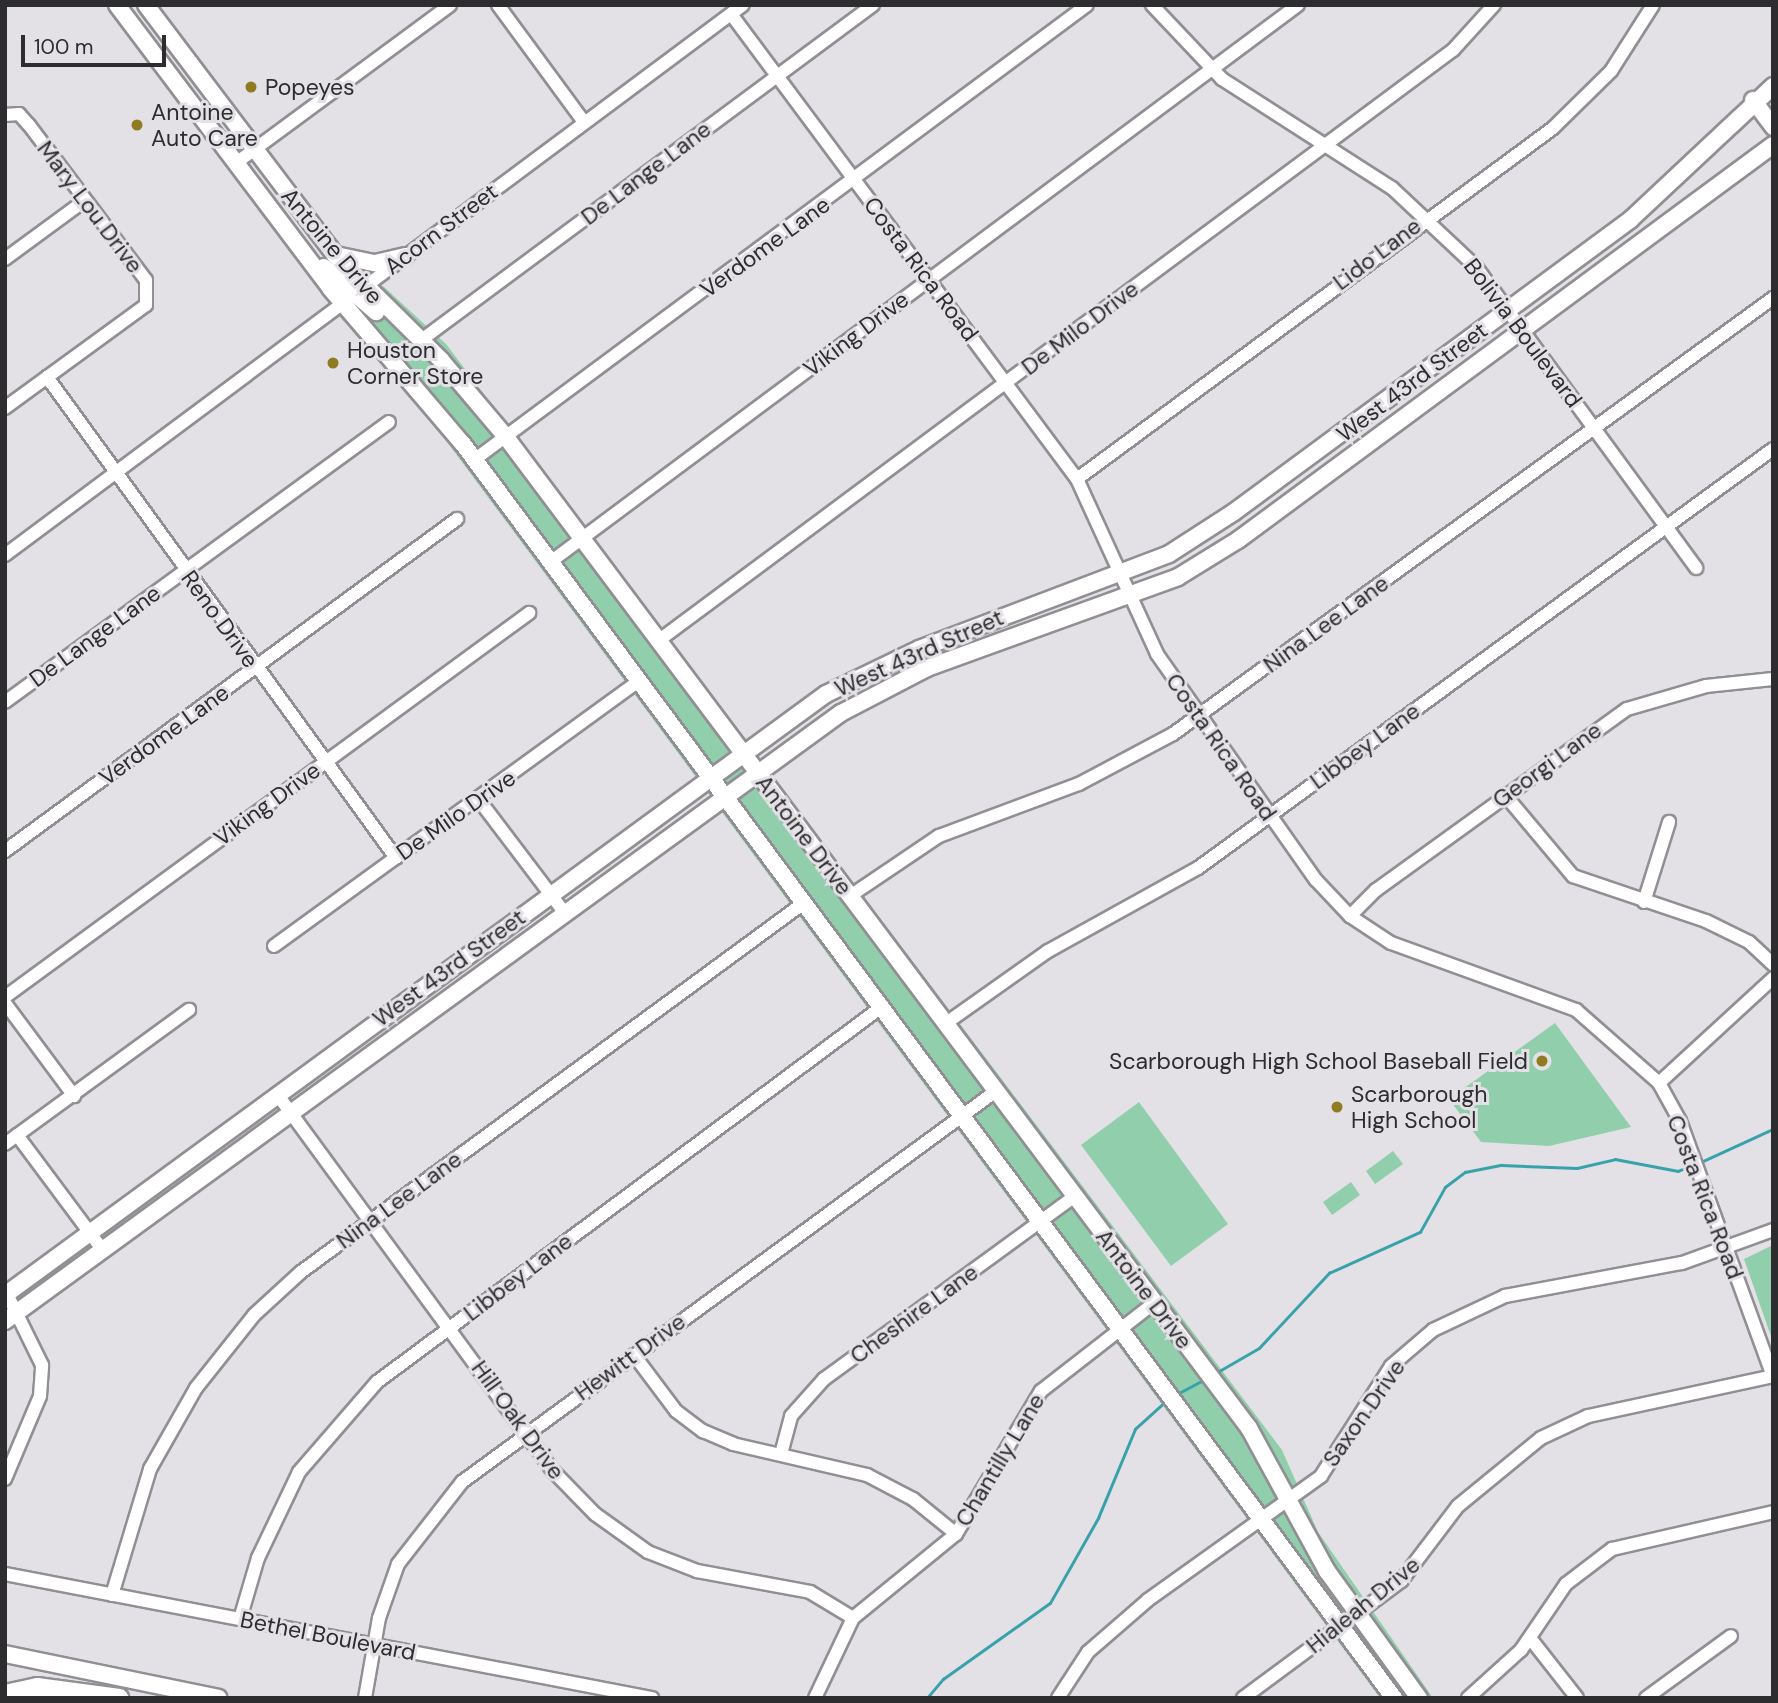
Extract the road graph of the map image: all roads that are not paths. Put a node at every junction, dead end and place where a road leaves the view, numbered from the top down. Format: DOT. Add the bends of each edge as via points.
graph roads {
  1 [pos="117,5"];
  2 [pos="450,5"];
  3 [pos="498,5"];
  4 [pos="743,5"];
  5 [pos="873,5"];
  6 [pos="1087,5"];
  7 [pos="1152,5"];
  8 [pos="1298,5"];
  9 [pos="1494,5"];
  10 [pos="1653,5"];
  11 [pos="149,6"];
  12 [pos="730,14"];
  13 [pos="130,22"];
  14 [pos="1212,70"];
  15 [pos="778,75"];
  16 [pos="1773,86"];
  17 [pos="1753,100"];
  18 [pos="12,115"];
  19 [pos="584,122"];
  20 [pos="1773,127"];
  21 [pos="1773,145"];
  22 [pos="1324,147"];
  23 [pos="254,150"];
  24 [pos="236,163"];
  25 [pos="856,182"];
  26 [pos="84,201"];
  27 [pos="1427,217"];
  28 [pos="1630,220"];
  29 [pos="1645,240"];
  30 [pos="334,254"];
  31 [pos="405,256"];
  32 [pos="5,259"];
  33 [pos="929,279"];
  34 [pos="353,295"];
  35 [pos="1773,298"];
  36 [pos="1508,310"];
  37 [pos="1523,331"];
  38 [pos="420,341"];
  39 [pos="47,377"];
  40 [pos="1006,383"];
  41 [pos="5,408"];
  42 [pos="389,422"];
  43 [pos="1595,428"];
  44 [pos="506,437"];
  45 [pos="1773,450"];
  46 [pos="1310,457"];
  47 [pos="474,460"];
  48 [pos="116,474"];
  49 [pos="1324,476"];
  50 [pos="1077,479"];
  51 [pos="457,519"];
  52 [pos="1666,527"];
  53 [pos="582,539"];
  54 [pos="5,555"];
  55 [pos="549,563"];
  56 [pos="1696,568"];
  57 [pos="185,571"];
  58 [pos="1122,573"];
  59 [pos="1131,595"];
  60 [pos="529,612"];
  61 [pos="658,641"];
  62 [pos="919,649"];
  63 [pos="255,667"];
  64 [pos="927,668"];
  65 [pos="1773,679"];
  66 [pos="636,683"];
  67 [pos="5,702"];
  68 [pos="1197,717"];
  69 [pos="742,752"];
  70 [pos="326,761"];
  71 [pos="758,773"];
  72 [pos="710,776"];
  73 [pos="1505,795"];
  74 [pos="726,797"];
  75 [pos="479,800"];
  76 [pos="1269,816"];
  77 [pos="1670,822"];
  78 [pos="5,851"];
  79 [pos="396,858"];
  80 [pos="550,893"];
  81 [pos="850,896"];
  82 [pos="804,902"];
  83 [pos="1644,902"];
  84 [pos="564,912"];
  85 [pos="1350,916"];
  86 [pos="274,946"];
  87 [pos="1773,964"];
  88 [pos="1773,978"];
  89 [pos="413,995"];
  90 [pos="5,997"];
  91 [pos="5,1003"];
  92 [pos="883,1006"];
  93 [pos="189,1010"];
  94 [pos="426,1013"];
  95 [pos="945,1024"];
  96 [pos="1659,1083"];
  97 [pos="996,1091"];
  98 [pos="277,1094"];
  99 [pos="74,1096"];
  100 [pos="291,1114"];
  101 [pos="964,1115"];
  102 [pos="17,1135"];
  103 [pos="5,1144"];
  104 [pos="1075,1196"];
  105 [pos="1042,1220"];
  106 [pos="371,1222"];
  107 [pos="1773,1230"];
  108 [pos="88,1231"];
  109 [pos="102,1249"];
  110 [pos="1725,1251"];
  111 [pos="6,1295"];
  112 [pos="1154,1303"];
  113 [pos="12,1316"];
  114 [pos="451,1327"];
  115 [pos="1121,1327"];
  116 [pos="634,1356"];
  117 [pos="1773,1376"];
  118 [pos="526,1434"];
  119 [pos="780,1454"];
  120 [pos="5,1479"];
  121 [pos="1289,1500"];
  122 [pos="1773,1512"];
  123 [pos="1265,1518"];
  124 [pos="956,1534"];
  125 [pos="5,1574"];
  126 [pos="112,1595"];
  127 [pos="1357,1614"];
  128 [pos="853,1618"];
  129 [pos="240,1619"];
  130 [pos="1342,1625"];
  131 [pos="1731,1636"];
  132 [pos="1530,1638"];
  133 [pos="373,1644"];
  134 [pos="5,1654"];
  135 [pos="5,1695"];
  136 [pos="13,1698"];
  137 [pos="119,1698"];
  138 [pos="219,1698"];
  139 [pos="365,1698"];
  140 [pos="652,1698"];
  141 [pos="815,1698"];
  142 [pos="1058,1698"];
  143 [pos="1243,1698"];
  144 [pos="1394,1698"];
  145 [pos="1419,1698"];
  146 [pos="1468,1698"];
  147 [pos="1577,1698"];
  148 [pos="1646,1698"];
  1 -- 13 [label="main road, Antoine Drive"];
  2 -- 23 [label="street"];
  3 -- 19 [label="street"];
  4 -- 12 [label="street, Acorn Street"];
  5 -- 15 [label="street, De Lange Lane"];
  6 -- 25 [label="street, Verdome Lane"];
  7 -- 14 [label="street, Bolivia Boulevard"];
  8 -- 14 [label="street, Viking Drive"];
  9 -- 22 [label="street, De Milo Drive" via="1453,50"];
  10 -- 27 [label="street, Lido Lane" via="1611,71 1553,128"];
  11 -- 13 [label="street"];
  11 -- 23 [label="main road, Antoine Drive"];
  12 -- 15 [label="street, Costa Rica Road"];
  12 -- 19 [label="street, Acorn Street"];
  13 -- 24 [label="main road, Antoine Drive"];
  14 -- 22 [label="street, Bolivia Boulevard"];
  14 -- 33 [label="street, Viking Drive"];
  15 -- 25 [label="street, Costa Rica Road"];
  15 -- 38 [label="street, De Lange Lane"];
  16 -- 17 [label="main road, West 43rd Street"];
  17 -- 20 [label="main road"];
  17 -- 28 [label="main road, West 43rd Street"];
  18 -- 26 [label="street, Mary Lou Drive"];
  19 -- 31 [label="street, Acorn Street"];
  21 -- 29 [label="main road, West 43rd Street"];
  22 -- 27 [label="street, Bolivia Boulevard"];
  22 -- 40 [label="street, De Milo Drive"];
  23 -- 24 [label="street"];
  23 -- 30 [label="main road, Antoine Drive"];
  24 -- 34 [label="main road, Antoine Drive" via="298,246"];
  25 -- 33 [label="street, Costa Rica Road"];
  25 -- 44 [label="street, Verdome Lane"];
  26 -- 32 [label="street"];
  26 -- 39 [label="street, Mary Lou Drive" via="146,281 146,304"];
  27 -- 36 [label="street, Bolivia Boulevard"];
  27 -- 50 [label="street, Lido Lane"];
  28 -- 29 [label="main road"];
  28 -- 36 [label="main road, West 43rd Street"];
  29 -- 37 [label="main road, West 43rd Street"];
  30 -- 31 [label="main road" via="375,263"];
  30 -- 34 [label="main road, Antoine Drive"];
  31 -- 34 [label="street, Acorn Street"];
  33 -- 40 [label="street, Costa Rica Road"];
  33 -- 53 [label="street, Viking Drive"];
  34 -- 38 [label="main road, Antoine Drive" via="395,318"];
  34 -- 47 [label="main road, Antoine Drive"];
  34 -- 48 [label="street, Acorn Street"];
  35 -- 43 [label="street, Nina Lee Lane"];
  36 -- 37 [label="street, Bolivia Boulevard"];
  36 -- 46 [label="main road, West 43rd Street"];
  37 -- 43 [label="street, Bolivia Boulevard"];
  37 -- 49 [label="main road, West 43rd Street"];
  38 -- 44 [label="main road, Antoine Drive"];
  39 -- 41 [label="street"];
  39 -- 48 [label="street, Reno Drive"];
  40 -- 50 [label="street, Costa Rica Road"];
  40 -- 61 [label="street, De Milo Drive"];
  42 -- 57 [label="street, De Lange Lane"];
  43 -- 52 [label="street, Bolivia Boulevard"];
  43 -- 68 [label="street, Nina Lee Lane"];
  44 -- 47 [label="street, Verdome Lane"];
  44 -- 53 [label="main road, Antoine Drive"];
  45 -- 52 [label="street, Libbey Lane"];
  46 -- 49 [label="main road"];
  46 -- 58 [label="main road, West 43rd Street" via="1198,537"];
  47 -- 55 [label="main road, Antoine Drive"];
  48 -- 54 [label="street, Acorn Street"];
  48 -- 57 [label="street, Reno Drive"];
  49 -- 59 [label="main road, West 43rd Street" via="1178,577"];
  50 -- 58 [label="street, Costa Rica Road"];
  51 -- 63 [label="street, Verdome Lane"];
  52 -- 56 [label="street, Bolivia Boulevard"];
  52 -- 76 [label="street, Libbey Lane"];
  53 -- 55 [label="street, Viking Drive"];
  53 -- 61 [label="main road, Antoine Drive"];
  55 -- 66 [label="main road, Antoine Drive"];
  57 -- 63 [label="street, Reno Drive"];
  57 -- 67 [label="street, De Lange Lane"];
  58 -- 59 [label="street, Costa Rica Road"];
  58 -- 62 [label="main road, West 43rd Street"];
  59 -- 64 [label="main road, West 43rd Street"];
  59 -- 68 [label="street, Costa Rica Road" via="1157,654"];
  60 -- 70 [label="street, Viking Drive"];
  61 -- 69 [label="main road, Antoine Drive"];
  62 -- 64 [label="main road"];
  62 -- 69 [label="main road, West 43rd Street" via="826,694"];
  63 -- 70 [label="street, Reno Drive"];
  63 -- 78 [label="street, Verdome Lane"];
  64 -- 71 [label="main road, West 43rd Street" via="841,713"];
  65 -- 73 [label="street, Georgi Lane" via="1654,697 1601,726"];
  66 -- 72 [label="main road, Antoine Drive"];
  66 -- 75 [label="street, De Milo Drive"];
  68 -- 76 [label="street, Costa Rica Road"];
  68 -- 81 [label="street, Nina Lee Lane" via="1131,761 939,836"];
  69 -- 71 [label="main road, Antoine Drive"];
  69 -- 72 [label="main road, West 43rd Street"];
  70 -- 79 [label="street, Reno Drive"];
  70 -- 90 [label="street, Viking Drive"];
  71 -- 74 [label="main road, West 43rd Street"];
  71 -- 81 [label="main road, Antoine Drive"];
  72 -- 74 [label="main road, Antoine Drive"];
  72 -- 80 [label="main road, West 43rd Street"];
  73 -- 83 [label="street" via="1573,876"];
  73 -- 85 [label="street, Georgi Lane"];
  74 -- 82 [label="main road, Antoine Drive"];
  74 -- 84 [label="main road, West 43rd Street"];
  75 -- 79 [label="street, De Milo Drive"];
  75 -- 80 [label="street"];
  76 -- 85 [label="street, Costa Rica Road"];
  76 -- 95 [label="street, Libbey Lane" via="1198,868 1003,979"];
  77 -- 83 [label="street"];
  79 -- 86 [label="street, De Milo Drive"];
  80 -- 84 [label="street"];
  80 -- 89 [label="main road, West 43rd Street"];
  81 -- 95 [label="main road, Antoine Drive"];
  82 -- 92 [label="main road, Antoine Drive"];
  82 -- 106 [label="street, Nina Lee Lane"];
  83 -- 87 [label="street" via="1717,926 1749,942"];
  84 -- 94 [label="main road, West 43rd Street"];
  85 -- 96 [label="street, Costa Rica Road" via="1414,954 1576,1010"];
  88 -- 96 [label="street"];
  89 -- 94 [label="main road"];
  89 -- 98 [label="main road, West 43rd Street"];
  91 -- 99 [label="street"];
  92 -- 101 [label="main road, Antoine Drive"];
  92 -- 114 [label="street, Libbey Lane"];
  93 -- 99 [label="street"];
  94 -- 100 [label="main road, West 43rd Street"];
  95 -- 97 [label="main road, Antoine Drive"];
  96 -- 110 [label="street, Costa Rica Road" via="1690,1150"];
  97 -- 101 [label="street, Hewitt Drive"];
  97 -- 104 [label="main road, Antoine Drive"];
  98 -- 100 [label="street, Hill Oak Drive"];
  98 -- 108 [label="main road, West 43rd Street"];
  99 -- 102 [label="street"];
  100 -- 106 [label="street, Hill Oak Drive"];
  100 -- 109 [label="main road, West 43rd Street"];
  101 -- 105 [label="main road, Antoine Drive"];
  101 -- 116 [label="street, Hewitt Drive"];
  102 -- 103 [label="street"];
  102 -- 108 [label="street"];
  104 -- 105 [label="street, Cheshire Lane"];
  104 -- 112 [label="main road, Antoine Drive"];
  105 -- 115 [label="main road, Antoine Drive"];
  105 -- 119 [label="street, Cheshire Lane" via="808,1394 791,1416"];
  106 -- 114 [label="street, Hill Oak Drive"];
  106 -- 126 [label="street, Nina Lee Lane" via="254,1315 196,1388 150,1469"];
  107 -- 110 [label="street, Saxon Drive"];
  108 -- 109 [label="street"];
  108 -- 111 [label="main road, West 43rd Street"];
  109 -- 113 [label="main road, West 43rd Street"];
  110 -- 117 [label="street, Costa Rica Road"];
  110 -- 121 [label="street, Saxon Drive" via="1470,1308 1391,1366 1344,1446 1321,1476"];
  111 -- 113 [label="street"];
  112 -- 115 [label="street, Chantilly Lane"];
  112 -- 121 [label="main road, Antoine Drive" via="1271,1462"];
  113 -- 120 [label="street" via="42,1365 41,1386"];
  114 -- 118 [label="street, Hill Oak Drive"];
  114 -- 129 [label="street, Libbey Lane" via="377,1382 299,1472 258,1558"];
  115 -- 123 [label="main road, Antoine Drive"];
  115 -- 124 [label="street, Chantilly Lane" via="1041,1391"];
  116 -- 118 [label="street, Hewitt Drive"];
  116 -- 119 [label="street" via="676,1411 704,1432"];
  117 -- 127 [label="street, Hialeah Drive" via="1588,1416 1541,1438 1458,1506 1423,1559"];
  118 -- 128 [label="street, Hill Oak Drive" via="595,1514 648,1552 697,1571 810,1592"];
  118 -- 133 [label="street, Hewitt Drive" via="462,1482 414,1537 385,1596"];
  119 -- 124 [label="street" via="867,1475 913,1499"];
  121 -- 123 [label="street, Saxon Drive"];
  121 -- 127 [label="main road, Antoine Drive"];
  122 -- 132 [label="street" via="1612,1549 1566,1584"];
  123 -- 130 [label="main road, Antoine Drive"];
  123 -- 142 [label="street, Saxon Drive" via="1088,1652"];
  124 -- 128 [label="street, Chantilly Lane"];
  125 -- 126 [label="street, Bethel Boulevard"];
  126 -- 129 [label="street, Bethel Boulevard"];
  127 -- 130 [label="street, Hialeah Drive"];
  127 -- 145 [label="main road, Antoine Drive"];
  128 -- 141 [label="street, Chantilly Lane"];
  129 -- 133 [label="street, Bethel Boulevard"];
  130 -- 143 [label="street, Hialeah Drive"];
  130 -- 144 [label="main road, Antoine Drive"];
  131 -- 148 [label="street"];
  132 -- 146 [label="street"];
  132 -- 147 [label="street"];
  133 -- 139 [label="street, Hewitt Drive"];
  133 -- 140 [label="street, Bethel Boulevard"];
  134 -- 138 [label="main road"];
  135 -- 136 [label="highway"];
  135 -- 137 [label="highway" via="37,1687"];
}
